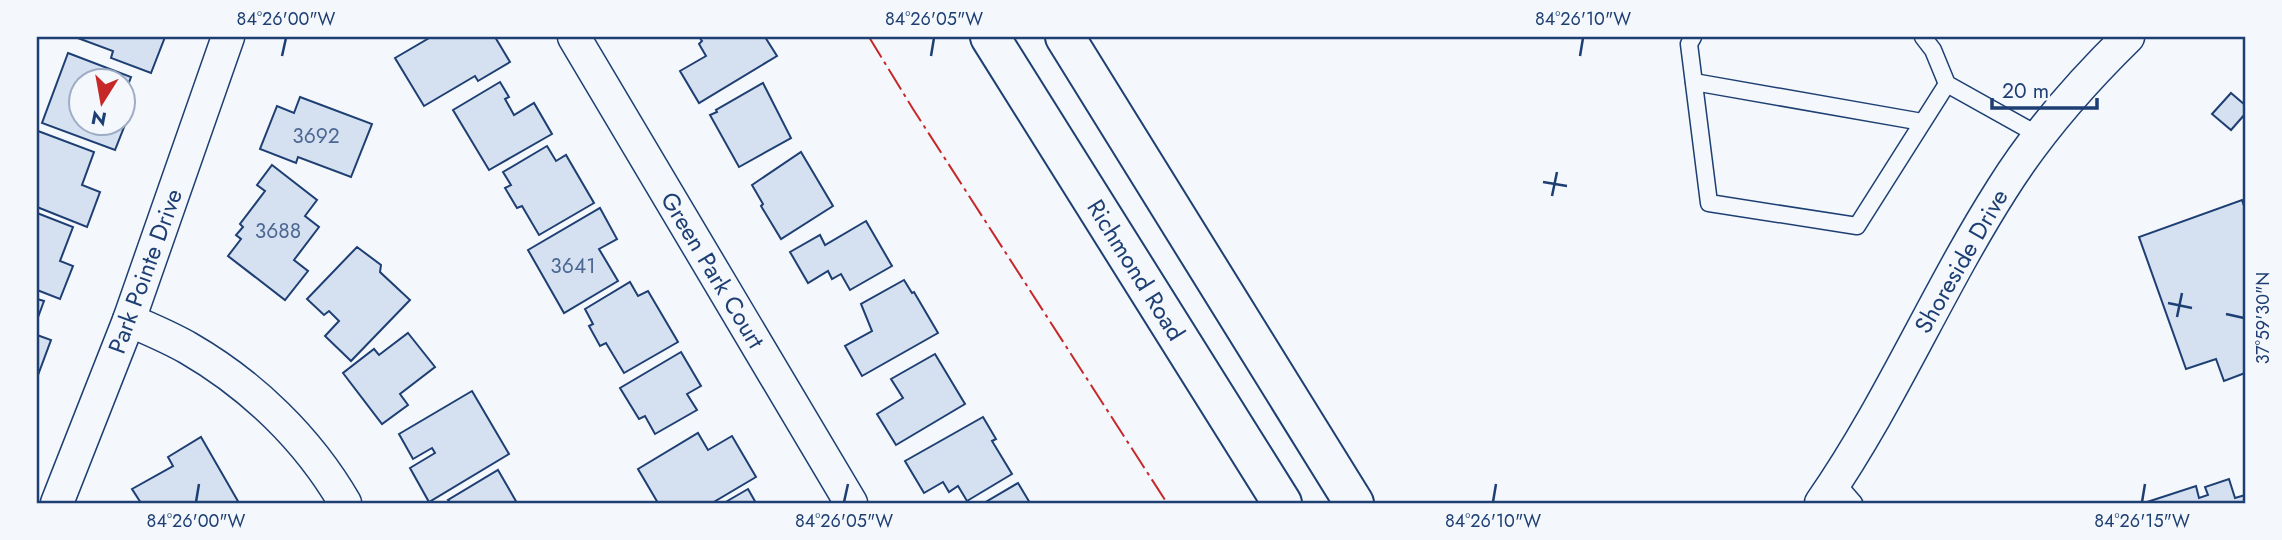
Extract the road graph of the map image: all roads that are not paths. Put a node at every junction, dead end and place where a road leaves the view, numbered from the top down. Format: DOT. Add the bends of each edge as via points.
graph roads {
  1 [pos="228,37"];
  2 [pos="575,37"];
  3 [pos="990,37"];
  4 [pos="1065,37"];
  5 [pos="1693,37"];
  6 [pos="1923,37"];
  7 [pos="2127,37"];
  8 [pos="1694,82"];
  9 [pos="1947,84"];
  10 [pos="1923,122"];
  11 [pos="2040,136"];
  12 [pos="130,320"];
  13 [pos="1837,496"];
  14 [pos="58,503"];
  15 [pos="345,503"];
  16 [pos="851,503"];
  17 [pos="1282,503"];
  18 [pos="1354,503"];
  1 -- 12 [label="street, Park Pointe Drive"];
  2 -- 16 [label="street, Green Park Court"];
  3 -- 17 [label="highway, Richmond Road"];
  4 -- 18 [label="highway"];
  5 -- 8 [label="lane" via="1689,44"];
  6 -- 9 [label="lane"];
  7 -- 11 [label="street, Shoreside Drive"];
  8 -- 10 [label="lane"];
  8 -- 10 [label="lane" via="1709,203 1857,226"];
  9 -- 10 [label="lane"];
  9 -- 11 [label="lane"];
  11 -- 13 [label="street, Shoreside Drive" via="1970,242 1869,426"];
  12 -- 14 [label="street, Park Pointe Drive"];
  12 -- 15 [label="street" via="188,348 236,379 303,444"];
}
